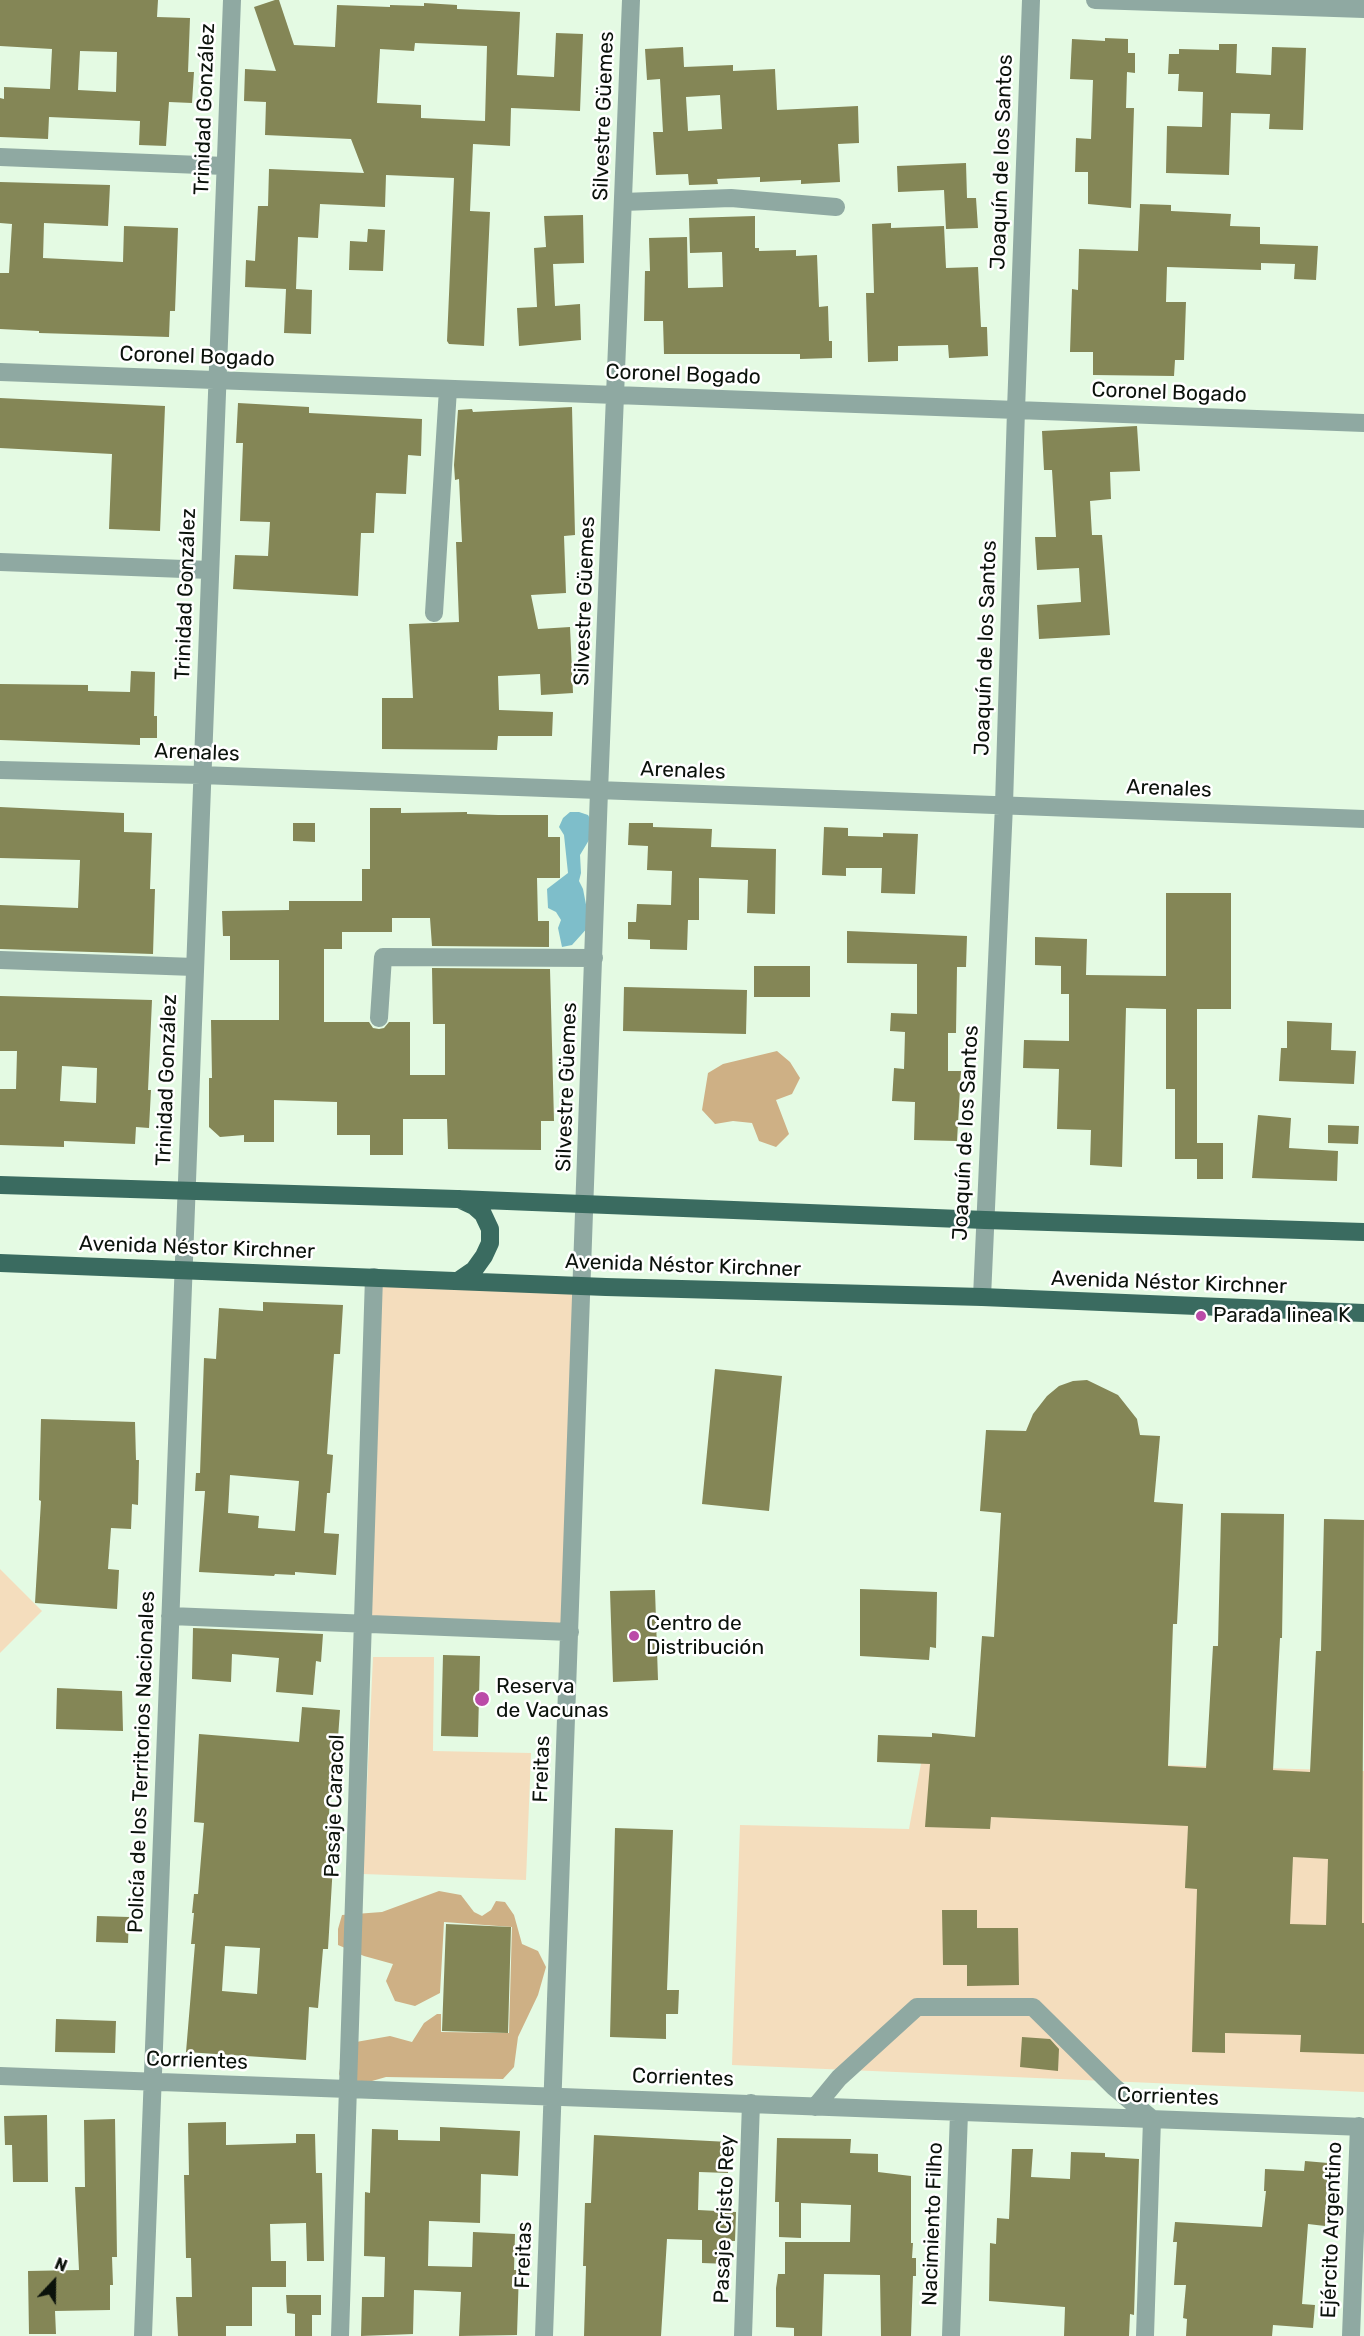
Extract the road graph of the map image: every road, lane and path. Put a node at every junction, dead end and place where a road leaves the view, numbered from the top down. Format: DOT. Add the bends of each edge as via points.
graph roads {
  1 [pos="232,0"];
  2 [pos="631,0"];
  3 [pos="1031,0"];
  4 [pos="1095,0"];
  5 [pos="1364,9"];
  6 [pos="0,157"];
  7 [pos="225,166"];
  8 [pos="623,202"];
  9 [pos="836,207"];
  10 [pos="0,372"];
  11 [pos="217,380"];
  12 [pos="448,388"];
  13 [pos="616,395"];
  14 [pos="1016,410"];
  15 [pos="1364,423"];
  16 [pos="0,562"];
  17 [pos="210,570"];
  18 [pos="434,613"];
  19 [pos="0,770"];
  20 [pos="201,775"];
  21 [pos="599,791"];
  22 [pos="1004,805"];
  23 [pos="1364,819"];
  24 [pos="594,958"];
  25 [pos="0,960"];
  26 [pos="194,967"];
  27 [pos="379,1018"];
  28 [pos="0,1185"];
  29 [pos="185,1190"];
  30 [pos="457,1198"];
  31 [pos="586,1204"];
  32 [pos="985,1220"];
  33 [pos="1364,1232"];
  34 [pos="0,1263"];
  35 [pos="182,1270"];
  36 [pos="374,1277"];
  37 [pos="458,1281"];
  38 [pos="583,1286"];
  39 [pos="982,1297"];
  40 [pos="1364,1313"];
  41 [pos="170,1616"];
  42 [pos="363,1623"];
  43 [pos="570,1632"];
  44 [pos="0,2076"];
  45 [pos="152,2082"];
  46 [pos="348,2089"];
  47 [pos="553,2096"];
  48 [pos="751,2103"];
  49 [pos="814,2107"];
  50 [pos="959,2113"];
  51 [pos="1152,2119"];
  52 [pos="1361,2127"];
  53 [pos="143,2336"];
  54 [pos="340,2336"];
  55 [pos="544,2336"];
  56 [pos="743,2336"];
  57 [pos="951,2336"];
  58 [pos="1145,2336"];
  59 [pos="1350,2336"];
  1 -- 7 [label="street, Trinidad González"];
  2 -- 8 [label="street, Silvestre Güemes"];
  3 -- 14 [label="street, Joaquín de los Santos"];
  4 -- 5 [label="street"];
  6 -- 7 [label="street"];
  7 -- 11 [label="street, Trinidad González"];
  8 -- 9 [label="street" via="730,198"];
  8 -- 13 [label="street, Silvestre Güemes"];
  10 -- 11 [label="street, Coronel Bogado"];
  11 -- 12 [label="street, Coronel Bogado"];
  11 -- 17 [label="street, Trinidad González"];
  12 -- 13 [label="street, Coronel Bogado"];
  12 -- 18 [label="street"];
  13 -- 14 [label="street, Coronel Bogado"];
  13 -- 21 [label="street, Silvestre Güemes"];
  14 -- 15 [label="street, Coronel Bogado"];
  14 -- 22 [label="street, Joaquín de los Santos"];
  16 -- 17 [label="street"];
  17 -- 20 [label="street, Trinidad González"];
  19 -- 20 [label="street, Arenales"];
  20 -- 21 [label="street, Arenales"];
  20 -- 26 [label="street, Trinidad González"];
  21 -- 22 [label="street, Arenales"];
  21 -- 24 [label="street, Silvestre Güemes"];
  22 -- 23 [label="street, Arenales"];
  22 -- 32 [label="street, Joaquín de los Santos"];
  24 -- 27 [label="street" via="383,957"];
  24 -- 31 [label="street, Silvestre Güemes"];
  25 -- 26 [label="street"];
  26 -- 29 [label="street, Trinidad González"];
  28 -- 29 [label="main road"];
  29 -- 30 [label="main road"];
  29 -- 35 [label="street, Policía de los Territorios Nacionales"];
  30 -- 31 [label="main road"];
  30 -- 37 [label="main road" via="483,1214 490,1229 490,1243 484,1256 474,1270"];
  31 -- 32 [label="main road"];
  31 -- 38 [label="street, Freitas"];
  32 -- 33 [label="main road"];
  32 -- 39 [label="street, Joaquín de los Santos"];
  34 -- 35 [label="main road, Avenida Néstor Kirchner"];
  35 -- 36 [label="main road, Avenida Néstor Kirchner"];
  35 -- 41 [label="street, Policía de los Territorios Nacionales"];
  36 -- 37 [label="main road, Avenida Néstor Kirchner"];
  36 -- 42 [label="street, Pasaje Caracol"];
  37 -- 38 [label="main road, Avenida Néstor Kirchner"];
  38 -- 39 [label="main road, Avenida Néstor Kirchner"];
  38 -- 43 [label="street, Freitas"];
  39 -- 40 [label="main road, Avenida Néstor Kirchner"];
  41 -- 42 [label="street"];
  41 -- 45 [label="street, Policía de los Territorios Nacionales"];
  42 -- 43 [label="street"];
  42 -- 46 [label="street, Pasaje Caracol"];
  43 -- 47 [label="street, Freitas"];
  44 -- 45 [label="street, Corrientes"];
  45 -- 46 [label="street, Corrientes"];
  45 -- 53 [label="street, Policía de los Territorios Nacionales"];
  46 -- 47 [label="street, Corrientes"];
  46 -- 54 [label="street, Pasaje Caracol"];
  47 -- 48 [label="street, Corrientes"];
  47 -- 55 [label="street, Freitas"];
  48 -- 49 [label="street, Corrientes"];
  48 -- 56 [label="street, Pasaje Cristo Rey"];
  49 -- 50 [label="street, Corrientes"];
  49 -- 51 [label="street" via="838,2078 917,2007 1033,2007"];
  50 -- 51 [label="street, Corrientes"];
  50 -- 57 [label="street, Nacimiento Filho"];
  51 -- 52 [label="street, Corrientes"];
  51 -- 58 [label="street"];
  52 -- 59 [label="street, Ejército Argentino"];
}
